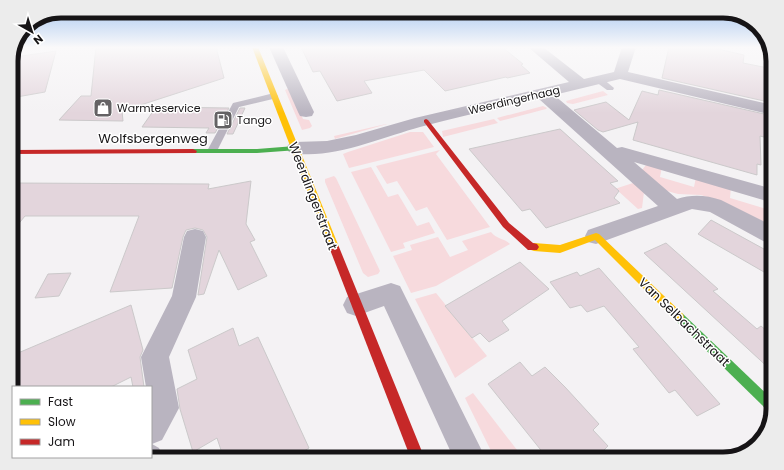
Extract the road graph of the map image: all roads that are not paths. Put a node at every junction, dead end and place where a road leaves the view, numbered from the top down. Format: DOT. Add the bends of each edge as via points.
graph roads {
  1 [pos="264,69"];
  2 [pos="286,69"];
  3 [pos="561,69"];
  4 [pos="622,69"];
  5 [pos="620,75"];
  6 [pos="292,82"];
  7 [pos="581,84"];
  8 [pos="273,92"];
  9 [pos="542,93"];
  10 [pos="766,108"];
  11 [pos="306,112"];
  12 [pos="426,121"];
  13 [pos="295,148"];
  14 [pos="212,151"];
  15 [pos="18,152"];
  16 [pos="614,156"];
  17 [pos="766,194"];
  18 [pos="674,208"];
  19 [pos="766,232"];
  20 [pos="596,236"];
  21 [pos="195,237"];
  22 [pos="356,305"];
  23 [pos="766,402"];
  24 [pos="766,405"];
  25 [pos="749,409"];
  26 [pos="152,427"];
  27 [pos="415,452"];
  28 [pos="467,452"];
  1 -- 8 [label="street, Weerdingerstraat"];
  2 -- 6 [label="street"];
  3 -- 7 [label="street"];
  4 -- 5 [label="street"];
  5 -- 7 [label="street, Weerdingerhaag" via="604,84"];
  5 -- 10 [label="street"];
  6 -- 8 [label="street"];
  6 -- 11 [label="street"];
  7 -- 9 [label="street, Weerdingerhaag"];
  8 -- 13 [label="street, Weerdingerstraat"];
  8 -- 14 [label="lane" via="236,105"];
  9 -- 12 [label="street, Weerdingerhaag"];
  9 -- 16 [label="street"];
  12 -- 13 [label="street, Weerdingerhaag" via="327,147"];
  12 -- 20 [label="street" via="506,225 531,247 560,249"];
  13 -- 14 [label="street, Wolfsbergenweg" via="275,151"];
  13 -- 22 [label="street, Weerdingerstraat"];
  14 -- 15 [label="street, Wolfsbergenweg"];
  16 -- 17 [label="street" via="622,153"];
  16 -- 18 [label="street"];
  18 -- 19 [label="street" via="691,202 714,205"];
  18 -- 20 [label="street"];
  20 -- 23 [label="street, Van Selbachstraat"];
  21 -- 26 [label="street" via="184,297 155,357 164,408"];
  22 -- 27 [label="street, Weerdingerstraat"];
  22 -- 28 [label="street" via="391,293"];
  24 -- 25 [label="lane"];
}
